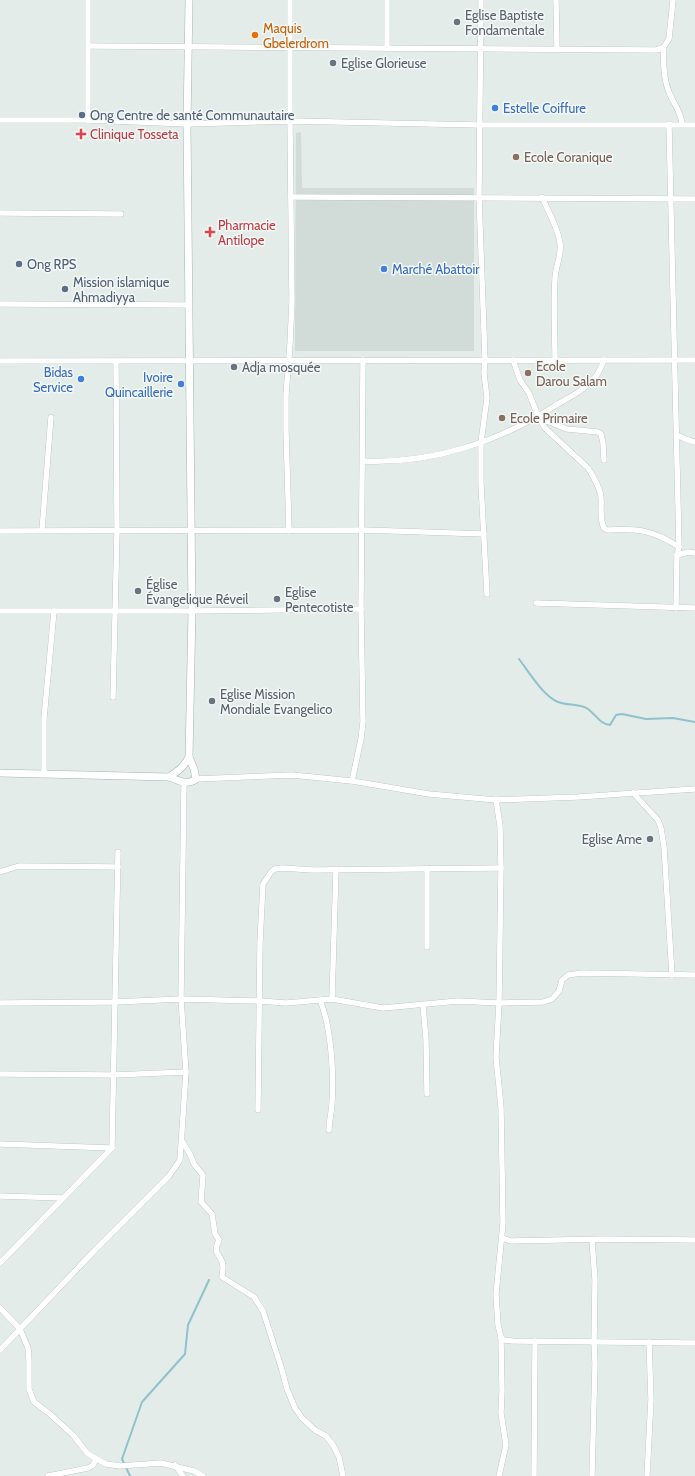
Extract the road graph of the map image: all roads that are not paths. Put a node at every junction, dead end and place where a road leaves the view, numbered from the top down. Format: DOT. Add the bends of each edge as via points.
graph roads {
  1 [pos="88,0"];
  2 [pos="189,0"];
  3 [pos="290,0"];
  4 [pos="387,0"];
  5 [pos="481,0"];
  6 [pos="556,0"];
  7 [pos="674,0"];
  8 [pos="89,46"];
  9 [pos="189,47"];
  10 [pos="290,48"];
  11 [pos="387,48"];
  12 [pos="662,48"];
  13 [pos="480,49"];
  14 [pos="557,50"];
  15 [pos="0,120"];
  16 [pos="88,120"];
  17 [pos="290,121"];
  18 [pos="187,124"];
  19 [pos="669,124"];
  20 [pos="682,124"];
  21 [pos="480,125"];
  22 [pos="695,125"];
  23 [pos="291,197"];
  24 [pos="479,197"];
  25 [pos="542,197"];
  26 [pos="671,198"];
  27 [pos="695,199"];
  28 [pos="0,213"];
  29 [pos="121,214"];
  30 [pos="0,304"];
  31 [pos="189,305"];
  32 [pos="485,359"];
  33 [pos="675,359"];
  34 [pos="288,360"];
  35 [pos="363,360"];
  36 [pos="513,360"];
  37 [pos="555,360"];
  38 [pos="604,360"];
  39 [pos="695,360"];
  40 [pos="0,361"];
  41 [pos="116,362"];
  42 [pos="190,362"];
  43 [pos="538,416"];
  44 [pos="50,417"];
  45 [pos="541,422"];
  46 [pos="677,436"];
  47 [pos="480,442"];
  48 [pos="695,442"];
  49 [pos="604,460"];
  50 [pos="363,461"];
  51 [pos="42,530"];
  52 [pos="363,530"];
  53 [pos="0,531"];
  54 [pos="117,531"];
  55 [pos="191,531"];
  56 [pos="289,531"];
  57 [pos="484,534"];
  58 [pos="679,547"];
  59 [pos="695,553"];
  60 [pos="677,555"];
  61 [pos="487,594"];
  62 [pos="536,603"];
  63 [pos="676,608"];
  64 [pos="695,608"];
  65 [pos="361,610"];
  66 [pos="0,611"];
  67 [pos="54,611"];
  68 [pos="116,611"];
  69 [pos="192,611"];
  70 [pos="113,697"];
  71 [pos="189,757"];
  72 [pos="0,773"];
  73 [pos="44,774"];
  74 [pos="169,777"];
  75 [pos="196,779"];
  76 [pos="352,781"];
  77 [pos="184,783"];
  78 [pos="695,789"];
  79 [pos="633,793"];
  80 [pos="496,800"];
  81 [pos="118,852"];
  82 [pos="118,867"];
  83 [pos="427,868"];
  84 [pos="501,868"];
  85 [pos="336,870"];
  86 [pos="0,872"];
  87 [pos="427,947"];
  88 [pos="672,975"];
  89 [pos="694,975"];
  90 [pos="332,999"];
  91 [pos="181,1000"];
  92 [pos="320,1000"];
  93 [pos="260,1001"];
  94 [pos="115,1002"];
  95 [pos="0,1003"];
  96 [pos="499,1003"];
  97 [pos="423,1005"];
  98 [pos="186,1072"];
  99 [pos="0,1074"];
  100 [pos="114,1075"];
  101 [pos="427,1094"];
  102 [pos="258,1110"];
  103 [pos="329,1130"];
  104 [pos="182,1141"];
  105 [pos="0,1144"];
  106 [pos="112,1148"];
  107 [pos="0,1196"];
  108 [pos="63,1198"];
  109 [pos="502,1238"];
  110 [pos="592,1240"];
  111 [pos="695,1240"];
  112 [pos="0,1262"];
  113 [pos="0,1308"];
  114 [pos="20,1329"];
  115 [pos="501,1337"];
  116 [pos="535,1342"];
  117 [pos="649,1342"];
  118 [pos="594,1343"];
  119 [pos="695,1343"];
  120 [pos="0,1350"];
  121 [pos="96,1459"];
  122 [pos="174,1465"];
  123 [pos="48,1476"];
  124 [pos="183,1476"];
  125 [pos="203,1476"];
  126 [pos="343,1476"];
  127 [pos="499,1476"];
  128 [pos="534,1476"];
  129 [pos="592,1476"];
  130 [pos="648,1476"];
  1 -- 8 [label="street"];
  2 -- 9 [label="street"];
  3 -- 10 [label="street"];
  4 -- 11 [label="street"];
  5 -- 13 [label="street"];
  6 -- 14 [label="street"];
  7 -- 12 [label="street" via="669,39"];
  8 -- 9 [label="street"];
  8 -- 16 [label="street"];
  9 -- 10 [label="street"];
  9 -- 18 [label="street"];
  10 -- 11 [label="street"];
  10 -- 17 [label="street"];
  11 -- 13 [label="street"];
  12 -- 14 [label="street"];
  12 -- 20 [label="street" via="666,83"];
  13 -- 14 [label="street"];
  13 -- 21 [label="street"];
  15 -- 16 [label="street"];
  16 -- 18 [label="street"];
  17 -- 18 [label="street"];
  17 -- 21 [label="street"];
  17 -- 23 [label="street"];
  18 -- 31 [label="street"];
  19 -- 20 [label="street"];
  19 -- 21 [label="street"];
  19 -- 26 [label="street"];
  20 -- 22 [label="street"];
  21 -- 24 [label="street"];
  23 -- 24 [label="street"];
  23 -- 34 [label="street" via="292,301"];
  24 -- 25 [label="street"];
  24 -- 32 [label="street"];
  25 -- 26 [label="street"];
  25 -- 37 [label="street" via="561,247 554,285"];
  26 -- 27 [label="street"];
  26 -- 33 [label="street"];
  28 -- 29 [label="street"];
  30 -- 31 [label="street"];
  31 -- 42 [label="street"];
  32 -- 35 [label="street"];
  32 -- 36 [label="street"];
  32 -- 47 [label="street" via="487,398"];
  33 -- 38 [label="street"];
  33 -- 39 [label="street"];
  33 -- 46 [label="street"];
  34 -- 35 [label="street"];
  34 -- 42 [label="street"];
  34 -- 56 [label="street" via="286,431"];
  35 -- 50 [label="street"];
  36 -- 37 [label="street"];
  36 -- 43 [label="street"];
  37 -- 38 [label="street"];
  38 -- 43 [label="street" via="598,373 587,386"];
  40 -- 41 [label="street"];
  41 -- 42 [label="street"];
  41 -- 54 [label="street"];
  42 -- 55 [label="street"];
  43 -- 45 [label="street"];
  43 -- 47 [label="street" via="506,433"];
  44 -- 51 [label="street"];
  45 -- 49 [label="street" via="547,421 567,429 598,432 602,436"];
  45 -- 58 [label="street" via="591,473 601,495 601,522 604,528 649,532 664,537"];
  46 -- 48 [label="street"];
  46 -- 58 [label="street"];
  47 -- 50 [label="street" via="425,458"];
  47 -- 57 [label="street"];
  50 -- 52 [label="street"];
  51 -- 53 [label="street"];
  51 -- 54 [label="street"];
  52 -- 56 [label="street"];
  52 -- 57 [label="street"];
  52 -- 65 [label="street"];
  54 -- 55 [label="street"];
  54 -- 68 [label="street"];
  55 -- 56 [label="street"];
  55 -- 69 [label="street"];
  57 -- 61 [label="street"];
  58 -- 60 [label="street"];
  59 -- 60 [label="street"];
  60 -- 63 [label="street"];
  62 -- 63 [label="street"];
  63 -- 64 [label="street"];
  65 -- 69 [label="street"];
  65 -- 76 [label="street" via="363,722"];
  66 -- 67 [label="street"];
  67 -- 68 [label="street"];
  67 -- 73 [label="street" via="44,718"];
  68 -- 69 [label="street"];
  68 -- 70 [label="street"];
  69 -- 71 [label="street"];
  71 -- 74 [label="street" via="185,765"];
  71 -- 75 [label="street"];
  72 -- 73 [label="street"];
  73 -- 74 [label="street"];
  74 -- 77 [label="street"];
  75 -- 76 [label="street" via="292,775"];
  75 -- 77 [label="street"];
  76 -- 80 [label="street" via="429,794"];
  77 -- 91 [label="street"];
  78 -- 79 [label="street"];
  79 -- 80 [label="street"];
  79 -- 88 [label="street" via="658,820 661,828"];
  80 -- 84 [label="street" via="500,826"];
  81 -- 82 [label="street"];
  82 -- 86 [label="street" via="19,866"];
  82 -- 94 [label="street"];
  83 -- 84 [label="street"];
  83 -- 85 [label="street"];
  83 -- 87 [label="street"];
  84 -- 96 [label="street"];
  85 -- 90 [label="street"];
  85 -- 93 [label="street" via="282,868 275,869 266,878 263,884 260,931"];
  88 -- 89 [label="street"];
  88 -- 96 [label="street" via="568,975 562,980 559,991 552,999 543,1002"];
  90 -- 92 [label="street"];
  90 -- 97 [label="street" via="383,1008"];
  91 -- 93 [label="street"];
  91 -- 94 [label="street"];
  91 -- 98 [label="street"];
  92 -- 93 [label="street" via="286,1003"];
  92 -- 103 [label="street" via="327,1023 331,1063 332,1102"];
  93 -- 102 [label="street"];
  94 -- 95 [label="street"];
  94 -- 100 [label="street"];
  96 -- 97 [label="street" via="458,1001"];
  96 -- 109 [label="street" via="496,1057 501,1107"];
  97 -- 101 [label="street"];
  98 -- 100 [label="street"];
  98 -- 104 [label="street"];
  99 -- 100 [label="street"];
  100 -- 106 [label="street"];
  104 -- 114 [label="street" via="180,1160 169,1176"];
  104 -- 126 [label="street" via="202,1175 201,1202 212,1214 215,1234 219,1240 216,1251 224,1267 222,1277 254,1297 263,1311 295,1408 302,1418 326,1436 333,1445 339,1457"];
  105 -- 106 [label="street"];
  106 -- 108 [label="street"];
  107 -- 108 [label="street"];
  108 -- 112 [label="street"];
  109 -- 110 [label="street" via="511,1241"];
  109 -- 115 [label="street" via="496,1294"];
  110 -- 111 [label="street"];
  110 -- 118 [label="street" via="595,1280"];
  113 -- 114 [label="street"];
  114 -- 120 [label="street"];
  114 -- 121 [label="street" via="28,1348 29,1389 34,1402"];
  115 -- 116 [label="street" via="504,1340"];
  115 -- 127 [label="street" via="500,1413 506,1445"];
  116 -- 118 [label="street"];
  116 -- 128 [label="street"];
  117 -- 118 [label="street"];
  117 -- 119 [label="street"];
  117 -- 130 [label="street" via="651,1399"];
  118 -- 129 [label="street"];
  121 -- 122 [label="street" via="112,1465"];
  121 -- 123 [label="street" via="88,1468"];
  122 -- 124 [label="street"];
  122 -- 125 [label="street"];
}
